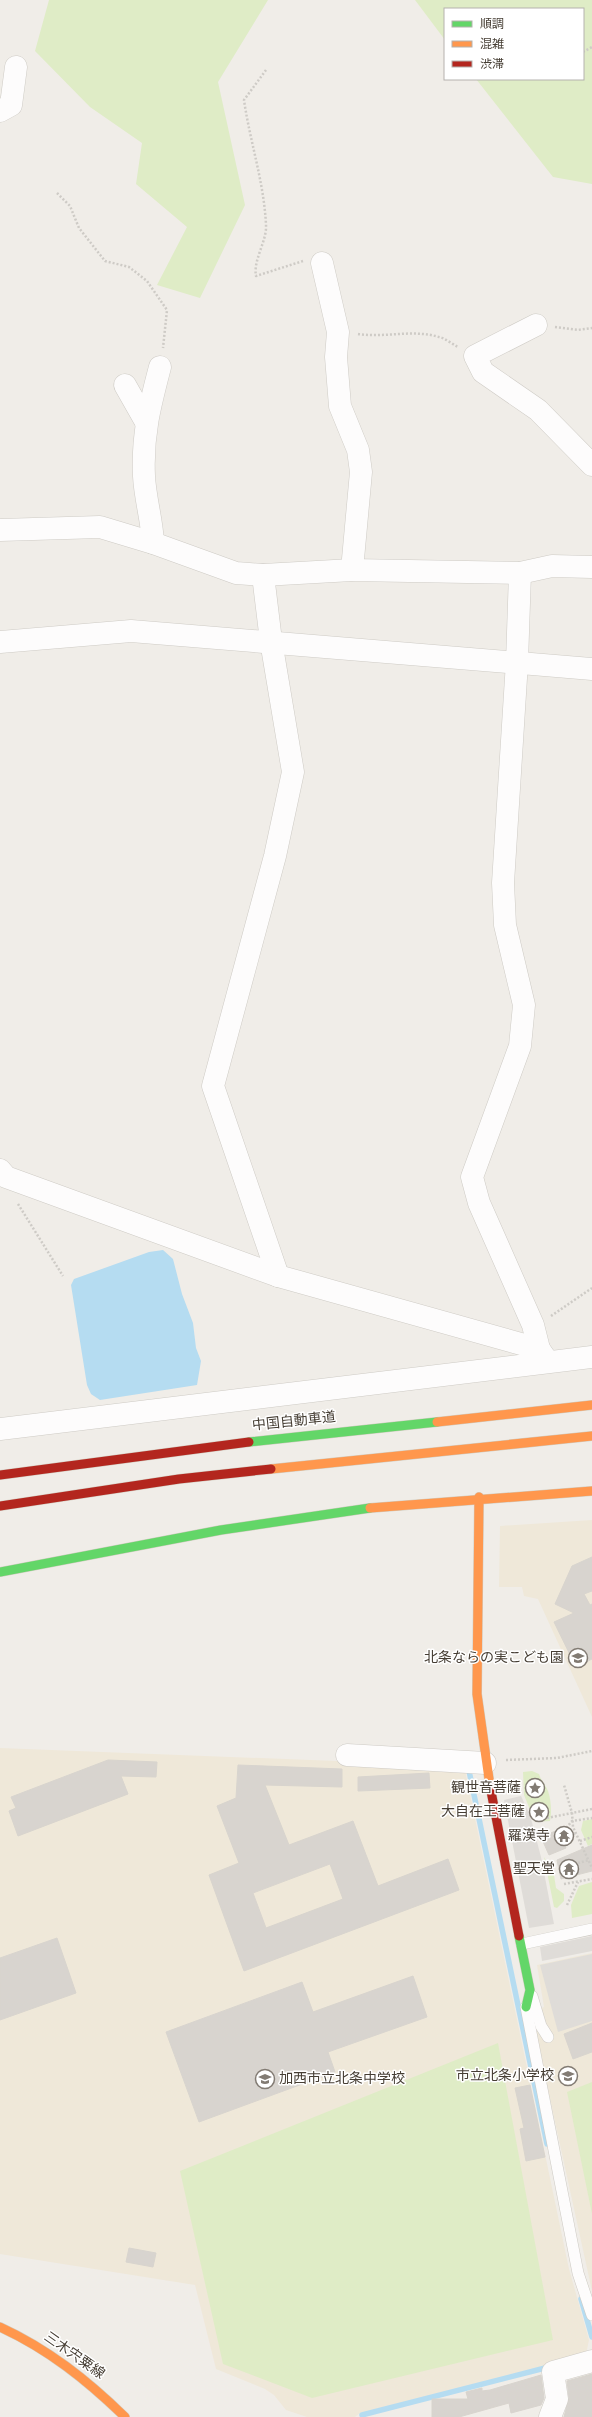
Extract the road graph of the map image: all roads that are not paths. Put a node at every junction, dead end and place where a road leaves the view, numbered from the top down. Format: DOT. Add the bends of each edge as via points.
graph roads {
  1 [pos="16,67"];
  2 [pos="0,111"];
  3 [pos="322,262"];
  4 [pos="536,325"];
  5 [pos="160,367"];
  6 [pos="125,385"];
  7 [pos="146,422"];
  8 [pos="592,465"];
  9 [pos="0,530"];
  10 [pos="153,543"];
  11 [pos="352,570"];
  12 [pos="591,570"];
  13 [pos="520,573"];
  14 [pos="263,575"];
  15 [pos="271,641"];
  16 [pos="0,642"];
  17 [pos="518,662"];
  18 [pos="592,669"];
  19 [pos="3,1173"];
  20 [pos="278,1276"];
  21 [pos="544,1356"];
  22 [pos="592,1357"];
  23 [pos="592,1405"];
  24 [pos="0,1429"];
  25 [pos="592,1436"];
  26 [pos="0,1475"];
  27 [pos="592,1491"];
  28 [pos="479,1497"];
  29 [pos="0,1506"];
  30 [pos="0,1572"];
  31 [pos="347,1755"];
  32 [pos="485,1763"];
  33 [pos="592,1929"];
  34 [pos="522,1944"];
  35 [pos="530,1990"];
  36 [pos="526,2007"];
  37 [pos="548,2037"];
  38 [pos="592,2315"];
  39 [pos="0,2327"];
  40 [pos="592,2361"];
  41 [pos="125,2417"];
  42 [pos="550,2417"];
  1 -- 2 [label="street" via="11,106"];
  3 -- 11 [label="street" via="338,332 336,357 340,406 358,450 361,472"];
  4 -- 8 [label="street" via="475,356 483,372 538,410"];
  5 -- 7 [label="street"];
  6 -- 7 [label="street"];
  7 -- 10 [label="street" via="144,476"];
  9 -- 10 [label="street" via="100,527"];
  10 -- 14 [label="street" via="236,573"];
  11 -- 13 [label="street"];
  11 -- 14 [label="street"];
  12 -- 13 [label="street" via="552,566"];
  13 -- 17 [label="street"];
  14 -- 15 [label="street"];
  15 -- 16 [label="street" via="131,631"];
  15 -- 17 [label="street" via="386,653"];
  15 -- 20 [label="street" via="293,772 275,856 213,1086"];
  17 -- 18 [label="street"];
  17 -- 21 [label="street" via="503,883 505,925 524,1005 523,1019 520,1046 472,1177 479,1203"];
  19 -- 20 [label="street"];
  20 -- 21 [label="street"];
  21 -- 22 [label="street"];
  21 -- 24 [label="street"];
  23 -- 26 [label="main road, 中国自動車道" via="260,1440"];
  25 -- 29 [label="main road" via="264,1470"];
  27 -- 28 [label="main road"];
  28 -- 30 [label="main road" via="353,1510 185,1536"];
  28 -- 32 [label="main road" via="477,1694"];
  31 -- 32 [label="street"];
  32 -- 34 [label="main road"];
  33 -- 34 [label="lane"];
  34 -- 35 [label="main road"];
  35 -- 36 [label="main road"];
  35 -- 37 [label="lane" via="541,2026"];
  36 -- 38 [label="lane" via="578,2273"];
  39 -- 41 [label="main road, 三木宍粟線" via="48,2352 87,2379"];
  40 -- 42 [label="street" via="552,2372 557,2399"];
}
